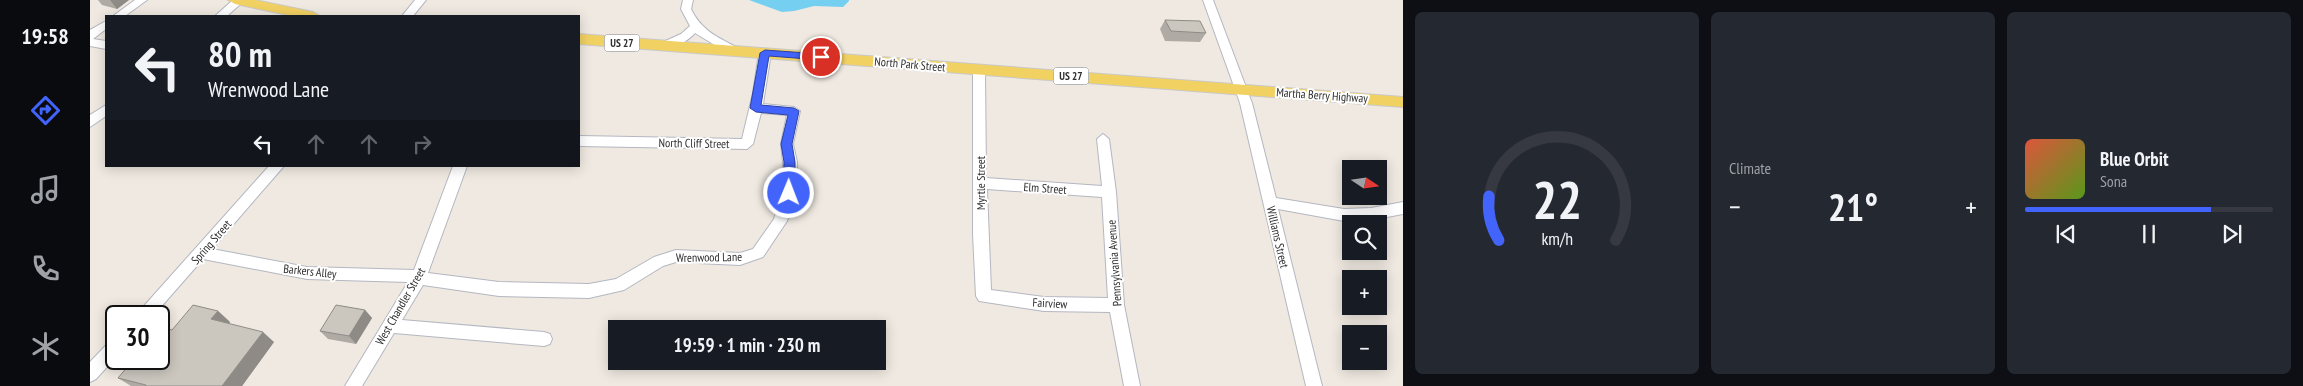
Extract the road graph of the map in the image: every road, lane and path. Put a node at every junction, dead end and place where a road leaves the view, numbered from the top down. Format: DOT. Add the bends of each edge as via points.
graph roads {
  1 [pos="142,0"];
  2 [pos="238,0"];
  3 [pos="421,0"];
  4 [pos="688,0"];
  5 [pos="1208,0"];
  6 [pos="120,15"];
  7 [pos="221,15"];
  8 [pos="308,15"];
  9 [pos="408,15"];
  10 [pos="105,25"];
  11 [pos="695,27"];
  12 [pos="90,36"];
  13 [pos="580,39"];
  14 [pos="90,42"];
  15 [pos="105,45"];
  16 [pos="665,46"];
  17 [pos="694,48"];
  18 [pos="732,50"];
  19 [pos="765,53"];
  20 [pos="979,70"];
  21 [pos="1241,89"];
  22 [pos="1403,102"];
  23 [pos="756,108"];
  24 [pos="105,110"];
  25 [pos="90,122"];
  26 [pos="1103,139"];
  27 [pos="580,141"];
  28 [pos="276,167"];
  29 [pos="460,167"];
  30 [pos="981,183"];
  31 [pos="1109,192"];
  32 [pos="1270,202"];
  33 [pos="1403,208"];
  34 [pos="202,253"];
  35 [pos="419,278"];
  36 [pos="984,296"];
  37 [pos="1116,304"];
  38 [pos="153,305"];
  39 [pos="389,326"];
  40 [pos="544,339"];
  41 [pos="105,358"];
  42 [pos="90,374"];
  43 [pos="353,386"];
  44 [pos="1132,386"];
  45 [pos="1314,386"];
  1 -- 6 [label="street"];
  2 -- 7 [label="street"];
  2 -- 8 [label="main road"];
  3 -- 9 [label="street"];
  4 -- 11 [label="street" via="686,9"];
  5 -- 21 [label="street, Williams Street"];
  10 -- 12 [label="street"];
  11 -- 16 [label="street"];
  11 -- 17 [label="street"];
  11 -- 18 [label="street" via="706,38"];
  13 -- 16 [label="main road, North Park Street / US 27"];
  14 -- 15 [label="street"];
  16 -- 17 [label="main road, North Park Street / US 27"];
  17 -- 18 [label="main road, North Park Street / US 27"];
  18 -- 19 [label="main road, North Park Street / US 27"];
  19 -- 20 [label="main road, North Park Street / US 27"];
  19 -- 23 [label="street, North Cliff Street"];
  20 -- 21 [label="main road, North Park Street / US 27"];
  20 -- 30 [label="street, Myrtle Street"];
  21 -- 22 [label="main road, Martha Berry Highway / US 27"];
  21 -- 32 [label="street, Williams Street"];
  23 -- 27 [label="street, North Cliff Street" via="747,144"];
  23 -- 35 [label="street, Wrenwood Lane" via="794,111 787,144 789,193 780,221 758,253 740,259 676,256 659,261 619,285 588,291 499,289"];
  24 -- 25 [label="street"];
  26 -- 31 [label="street, Pennsylvania Avenue"];
  28 -- 34 [label="street, Spring Street"];
  29 -- 35 [label="street, West Chandler Street"];
  30 -- 31 [label="street, Elm Street"];
  30 -- 36 [label="street, Myrtle Street"];
  31 -- 37 [label="street, Pennsylvania Avenue"];
  32 -- 33 [label="street" via="1344,215"];
  32 -- 45 [label="street, Williams Street"];
  34 -- 35 [label="street, Barkers Alley" via="306,273"];
  34 -- 38 [label="street, Spring Street"];
  35 -- 39 [label="street, West Chandler Street"];
  36 -- 37 [label="street, Fairview" via="1044,304"];
  37 -- 44 [label="street, Pennsylvania Avenue"];
  39 -- 40 [label="street"];
  39 -- 43 [label="street, West Chandler Street"];
  41 -- 42 [label="street"];
}
